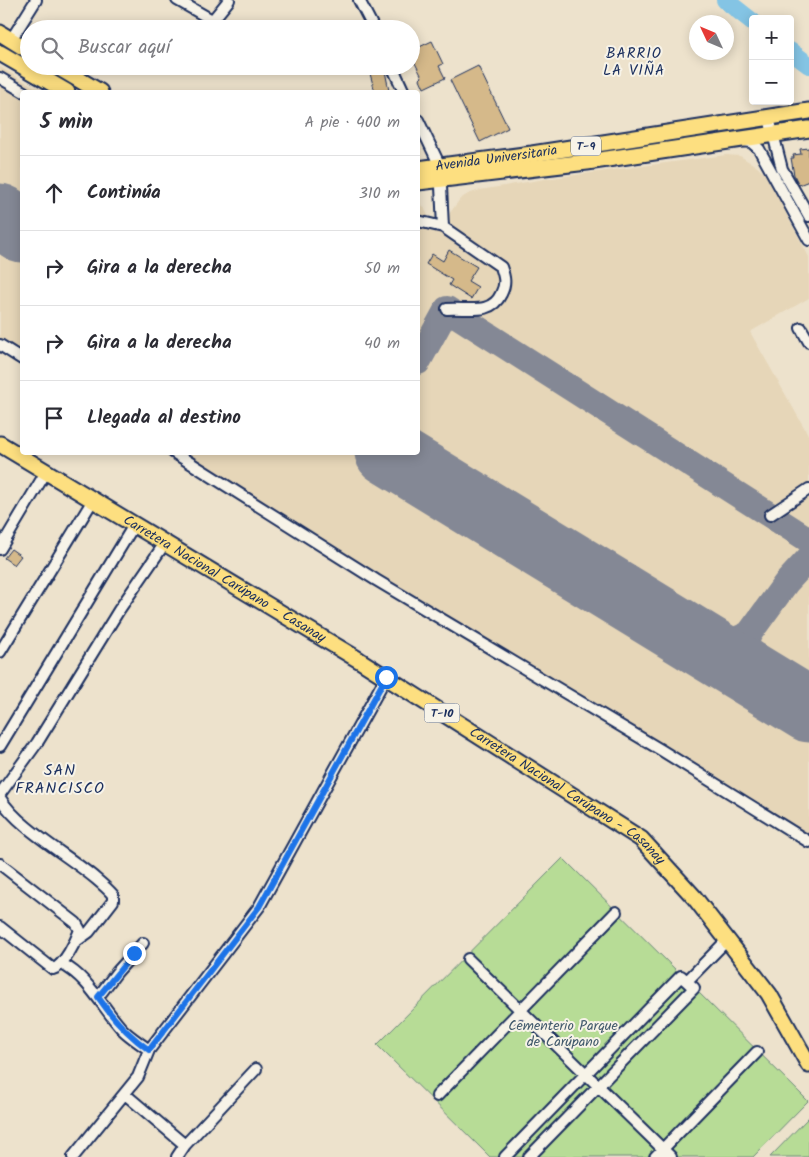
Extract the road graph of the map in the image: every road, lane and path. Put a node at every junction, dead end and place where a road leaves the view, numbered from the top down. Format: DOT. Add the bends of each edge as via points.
graph roads {
  1 [pos="36,0"];
  2 [pos="177,0"];
  3 [pos="229,0"];
  4 [pos="359,0"];
  5 [pos="210,20"];
  6 [pos="213,20"];
  7 [pos="369,20"];
  8 [pos="6,37"];
  9 [pos="20,45"];
  10 [pos="0,53"];
  11 [pos="20,65"];
  12 [pos="37,75"];
  13 [pos="71,75"];
  14 [pos="396,75"];
  15 [pos="0,78"];
  16 [pos="21,90"];
  17 [pos="63,90"];
  18 [pos="97,90"];
  19 [pos="403,90"];
  20 [pos="809,111"];
  21 [pos="769,118"];
  22 [pos="753,120"];
  23 [pos="420,125"];
  24 [pos="809,129"];
  25 [pos="772,134"];
  26 [pos="757,142"];
  27 [pos="420,169"];
  28 [pos="440,173"];
  29 [pos="420,181"];
  30 [pos="809,216"];
  31 [pos="420,221"];
  32 [pos="443,227"];
  33 [pos="809,240"];
  34 [pos="447,309"];
  35 [pos="801,328"];
  36 [pos="809,342"];
  37 [pos="0,346"];
  38 [pos="20,358"];
  39 [pos="0,444"];
  40 [pos="178,455"];
  41 [pos="46,472"];
  42 [pos="809,488"];
  43 [pos="93,500"];
  44 [pos="770,515"];
  45 [pos="134,524"];
  46 [pos="165,543"];
  47 [pos="0,549"];
  48 [pos="0,652"];
  49 [pos="386,677"];
  50 [pos="0,746"];
  51 [pos="0,794"];
  52 [pos="0,798"];
  53 [pos="809,842"];
  54 [pos="0,864"];
  55 [pos="616,912"];
  56 [pos="0,927"];
  57 [pos="727,940"];
  58 [pos="74,942"];
  59 [pos="143,943"];
  60 [pos="468,959"];
  61 [pos="62,964"];
  62 [pos="687,981"];
  63 [pos="98,997"];
  64 [pos="520,1010"];
  65 [pos="149,1050"];
  66 [pos="757,1052"];
  67 [pos="809,1065"];
  68 [pos="256,1069"];
  69 [pos="586,1074"];
  70 [pos="598,1086"];
  71 [pos="125,1094"];
  72 [pos="437,1096"];
  73 [pos="185,1145"];
  74 [pos="663,1149"];
  75 [pos="73,1157"];
  76 [pos="176,1157"];
  77 [pos="504,1157"];
  78 [pos="529,1157"];
  79 [pos="655,1157"];
  80 [pos="671,1157"];
  1 -- 8 [label="street"];
  2 -- 5 [label="street"];
  3 -- 6 [label="street"];
  4 -- 7 [label="street"];
  8 -- 9 [label="highway"];
  10 -- 11 [label="highway"];
  12 -- 17 [label="highway"];
  13 -- 18 [label="highway"];
  14 -- 19 [label="street"];
  15 -- 16 [label="street"];
  20 -- 21 [label="highway, T-9"];
  21 -- 22 [label="highway, T-9"];
  21 -- 25 [label="street"];
  22 -- 26 [label="street"];
  22 -- 28 [label="highway, Avenida Universitaria / T-9"];
  23 -- 28 [label="street"];
  24 -- 25 [label="highway, T-9"];
  25 -- 26 [label="highway, T-9"];
  25 -- 30 [label="street" via="782,168"];
  26 -- 28 [label="highway, Avenida Universitaria / T-9" via="736,139 587,162"];
  26 -- 33 [label="street"];
  27 -- 28 [label="highway, Avenida Universitaria / T-9"];
  28 -- 29 [label="highway, Avenida Universitaria / T-9"];
  28 -- 32 [label="street"];
  31 -- 32 [label="street"];
  32 -- 34 [label="street" via="501,267 505,277 505,286 492,305 475,310"];
  35 -- 36 [label="street"];
  37 -- 38 [label="street"];
  39 -- 41 [label="highway, Carretera Nacional Carúpano - Casanay / T-10"];
  40 -- 53 [label="street" via="376,580"];
  41 -- 43 [label="highway, Carretera Nacional Carúpano - Casanay / T-10"];
  41 -- 47 [label="street"];
  42 -- 44 [label="street"];
  43 -- 45 [label="highway, Carretera Nacional Carúpano - Casanay / T-10"];
  43 -- 48 [label="street"];
  45 -- 46 [label="highway, Carretera Nacional Carúpano - Casanay / T-10"];
  45 -- 50 [label="street"];
  46 -- 49 [label="highway, Carretera Nacional Carúpano - Casanay / T-10"];
  46 -- 51 [label="street"];
  49 -- 57 [label="highway, Carretera Nacional Carúpano - Casanay / T-10" via="641,839 694,897"];
  49 -- 65 [label="street" via="259,907"];
  52 -- 58 [label="street" via="20,821 85,869 113,895 113,901 89,932"];
  54 -- 58 [label="street" via="76,922 80,930"];
  55 -- 64 [label="street"];
  56 -- 61 [label="street" via="53,969"];
  57 -- 62 [label="street"];
  57 -- 67 [label="highway, Carretera Nacional Carúpano - Casanay / T-10" via="769,994"];
  58 -- 61 [label="street"];
  59 -- 63 [label="street"];
  60 -- 64 [label="street"];
  61 -- 63 [label="street" via="78,974"];
  62 -- 69 [label="street" via="682,976"];
  62 -- 70 [label="street" via="694,988"];
  63 -- 65 [label="street" via="122,1029"];
  64 -- 69 [label="street"];
  64 -- 72 [label="street"];
  65 -- 71 [label="street" via="138,1077"];
  66 -- 74 [label="street"];
  68 -- 73 [label="street"];
  69 -- 70 [label="street"];
  69 -- 77 [label="street"];
  70 -- 74 [label="street"];
  70 -- 78 [label="street"];
  71 -- 73 [label="street"];
  71 -- 75 [label="street"];
  73 -- 76 [label="street"];
  74 -- 79 [label="street"];
  74 -- 80 [label="street"];
}
